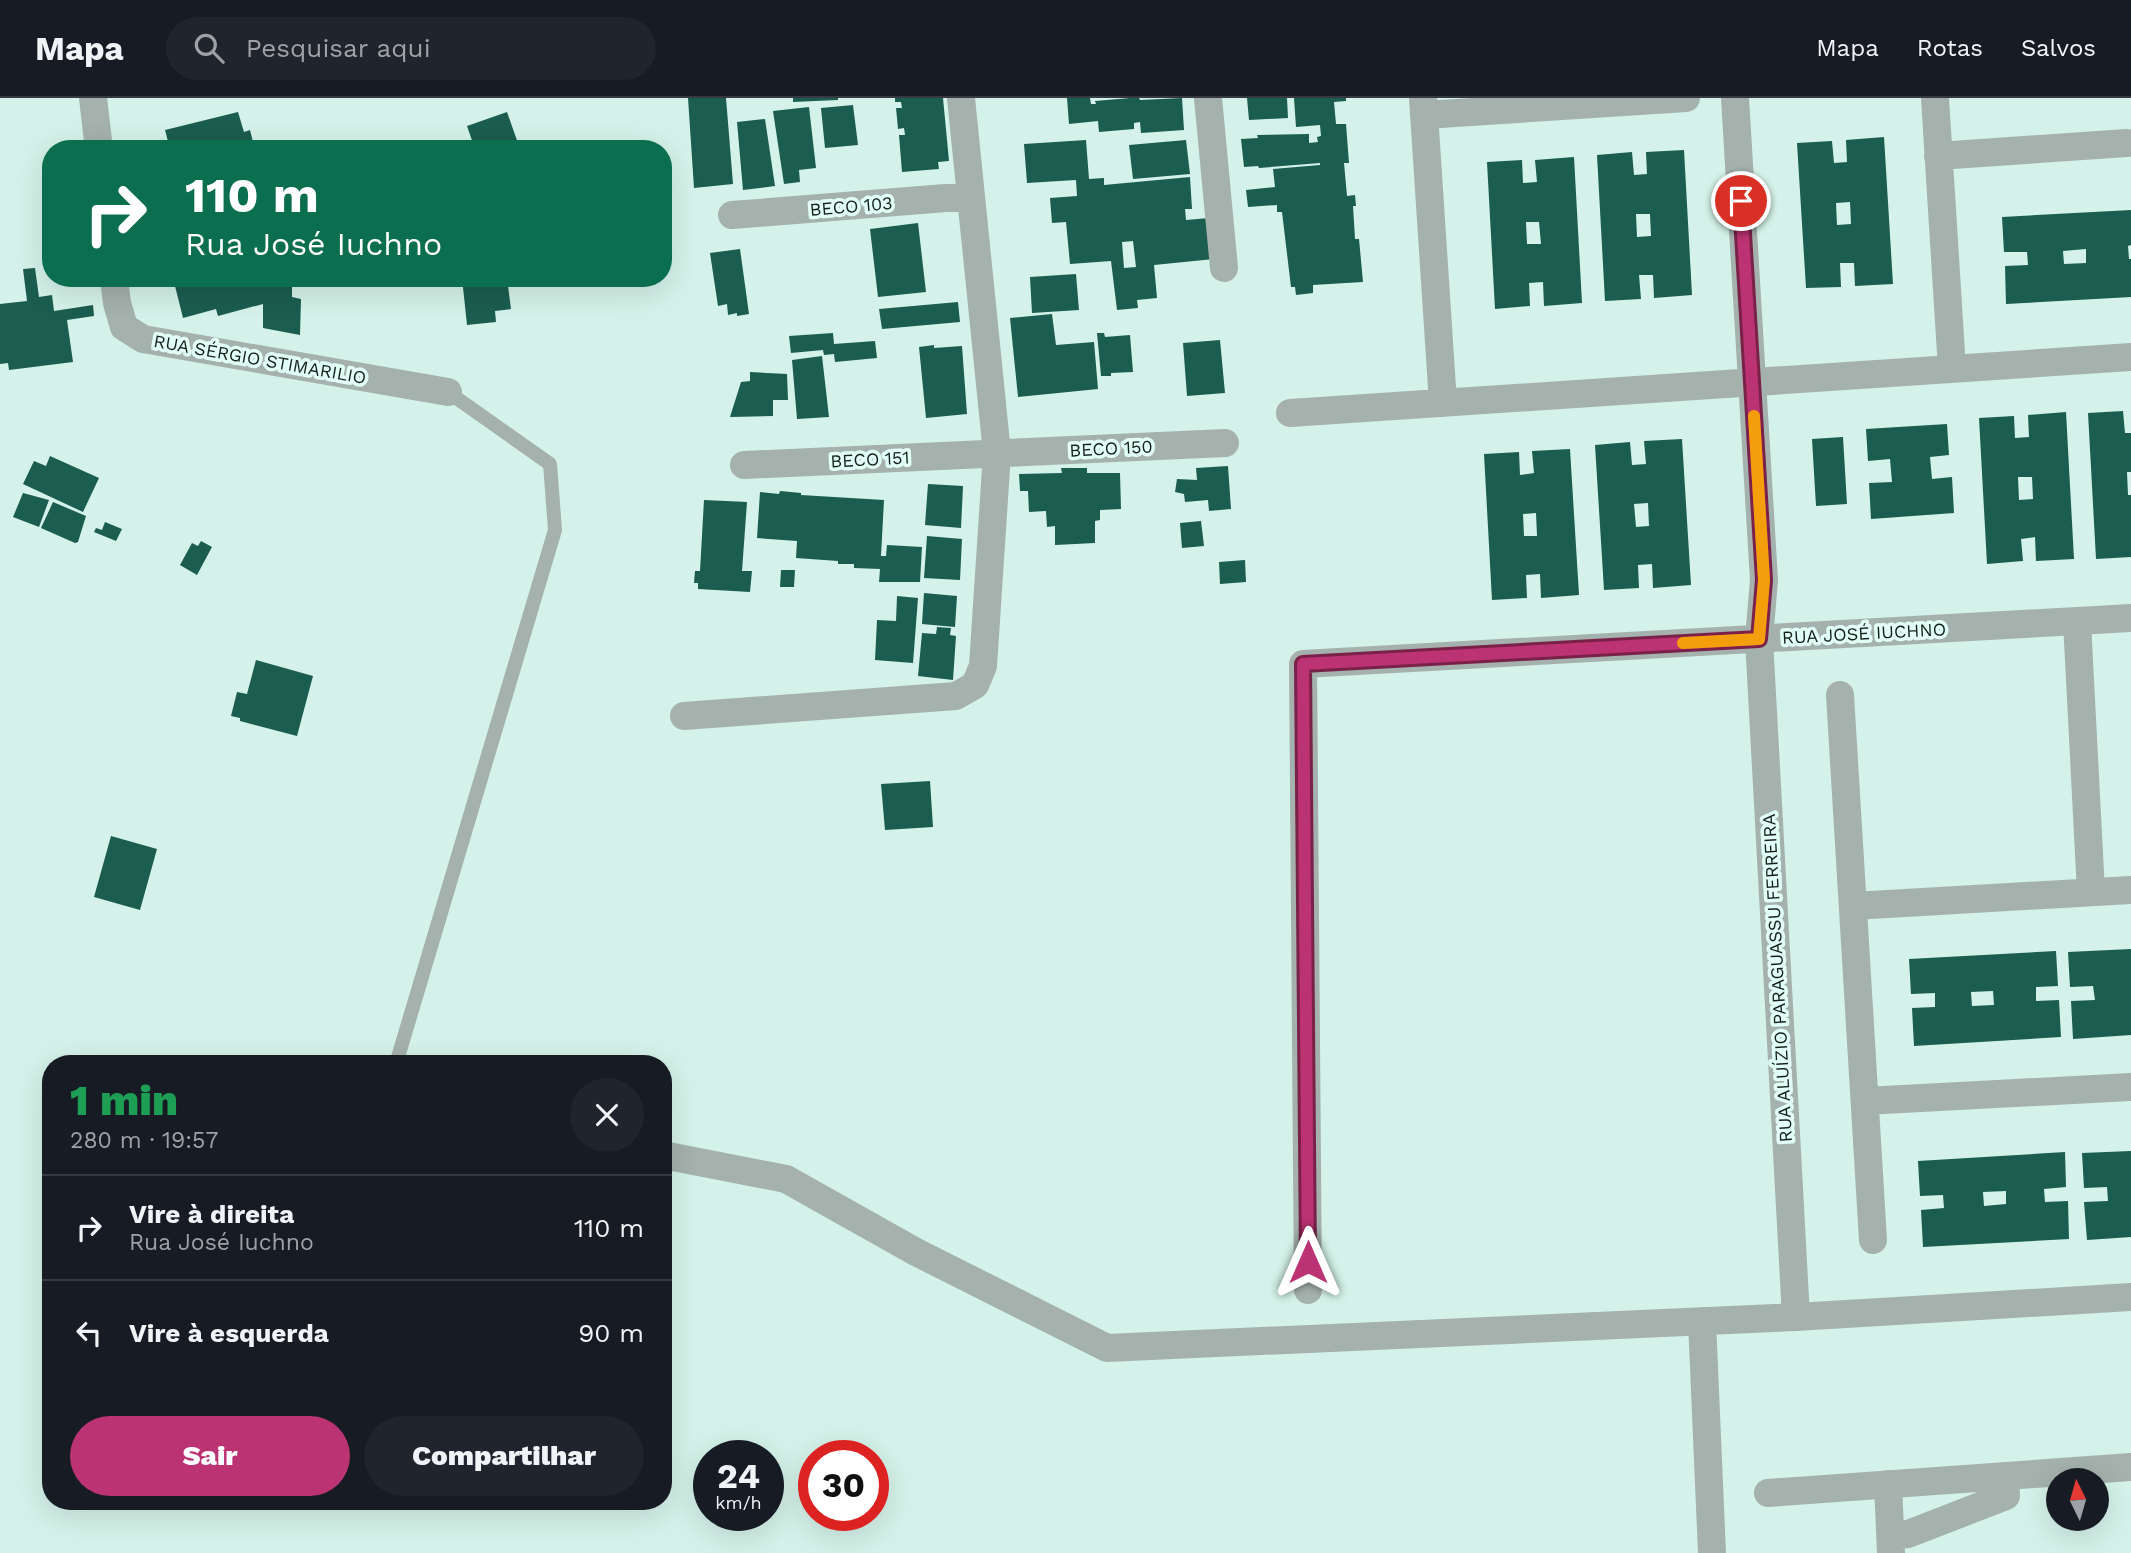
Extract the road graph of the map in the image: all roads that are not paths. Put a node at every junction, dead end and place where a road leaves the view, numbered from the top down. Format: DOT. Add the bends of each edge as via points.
graph roads {
  1 [pos="93,98"];
  2 [pos="961,98"];
  3 [pos="1208,98"];
  4 [pos="1686,98"];
  5 [pos="1735,98"];
  6 [pos="1934,98"];
  7 [pos="1424,106"];
  8 [pos="98,140"];
  9 [pos="2127,143"];
  10 [pos="1938,156"];
  11 [pos="971,196"];
  12 [pos="732,215"];
  13 [pos="1224,268"];
  14 [pos="115,287"];
  15 [pos="2131,358"];
  16 [pos="1952,369"];
  17 [pos="1751,382"];
  18 [pos="448,392"];
  19 [pos="1443,403"];
  20 [pos="1290,413"];
  21 [pos="1225,443"];
  22 [pos="997,453"];
  23 [pos="744,465"];
  24 [pos="2131,618"];
  25 [pos="2077,622"];
  26 [pos="1759,639"];
  27 [pos="1840,695"];
  28 [pos="684,716"];
  29 [pos="2131,890"];
  30 [pos="2091,892"];
  31 [pos="1853,906"];
  32 [pos="399,1055"];
  33 [pos="2131,1087"];
  34 [pos="1865,1101"];
  35 [pos="672,1157"];
  36 [pos="1873,1240"];
  37 [pos="1308,1290"];
  38 [pos="2131,1297"];
  39 [pos="1796,1317"];
  40 [pos="1702,1321"];
  41 [pos="2131,1467"];
  42 [pos="2005,1476"];
  43 [pos="1888,1484"];
  44 [pos="1768,1493"];
  45 [pos="1891,1545"];
  46 [pos="1712,1553"];
  1 -- 8 [label="street"];
  2 -- 11 [label="street"];
  3 -- 13 [label="street"];
  4 -- 7 [label="street"];
  5 -- 17 [label="street, RUA ALUÍZIO PARAGUASSU FERREIRA"];
  6 -- 10 [label="street"];
  7 -- 19 [label="street"];
  9 -- 10 [label="street"];
  10 -- 16 [label="street"];
  11 -- 12 [label="street, BECO 103"];
  11 -- 22 [label="street"];
  14 -- 18 [label="street, RUA SÉRGIO STIMARILIO" via="124,327 143,339"];
  15 -- 16 [label="street"];
  16 -- 17 [label="street"];
  17 -- 19 [label="street"];
  17 -- 26 [label="street, RUA ALUÍZIO PARAGUASSU FERREIRA" via="1764,580"];
  18 -- 32 [label="lane" via="550,464 555,530"];
  19 -- 20 [label="street"];
  21 -- 22 [label="street, BECO 150"];
  22 -- 23 [label="street, BECO 151"];
  22 -- 28 [label="street" via="983,666 975,685 956,696"];
  24 -- 25 [label="street, RUA JOSÉ IUCHNO"];
  25 -- 26 [label="street, RUA JOSÉ IUCHNO"];
  25 -- 30 [label="street"];
  26 -- 37 [label="street, RUA JOSÉ IUCHNO" via="1303,664"];
  26 -- 39 [label="street, RUA ALUÍZIO PARAGUASSU FERREIRA"];
  27 -- 31 [label="street"];
  29 -- 30 [label="street"];
  30 -- 31 [label="street"];
  31 -- 34 [label="street"];
  33 -- 34 [label="street"];
  34 -- 36 [label="street"];
  35 -- 40 [label="street" via="786,1179 916,1252 1107,1348"];
  38 -- 39 [label="street"];
  39 -- 40 [label="street"];
  40 -- 46 [label="street"];
  41 -- 42 [label="street"];
  42 -- 43 [label="street"];
  42 -- 45 [label="street" via="2006,1496"];
  43 -- 44 [label="street"];
  43 -- 45 [label="street"];
}
